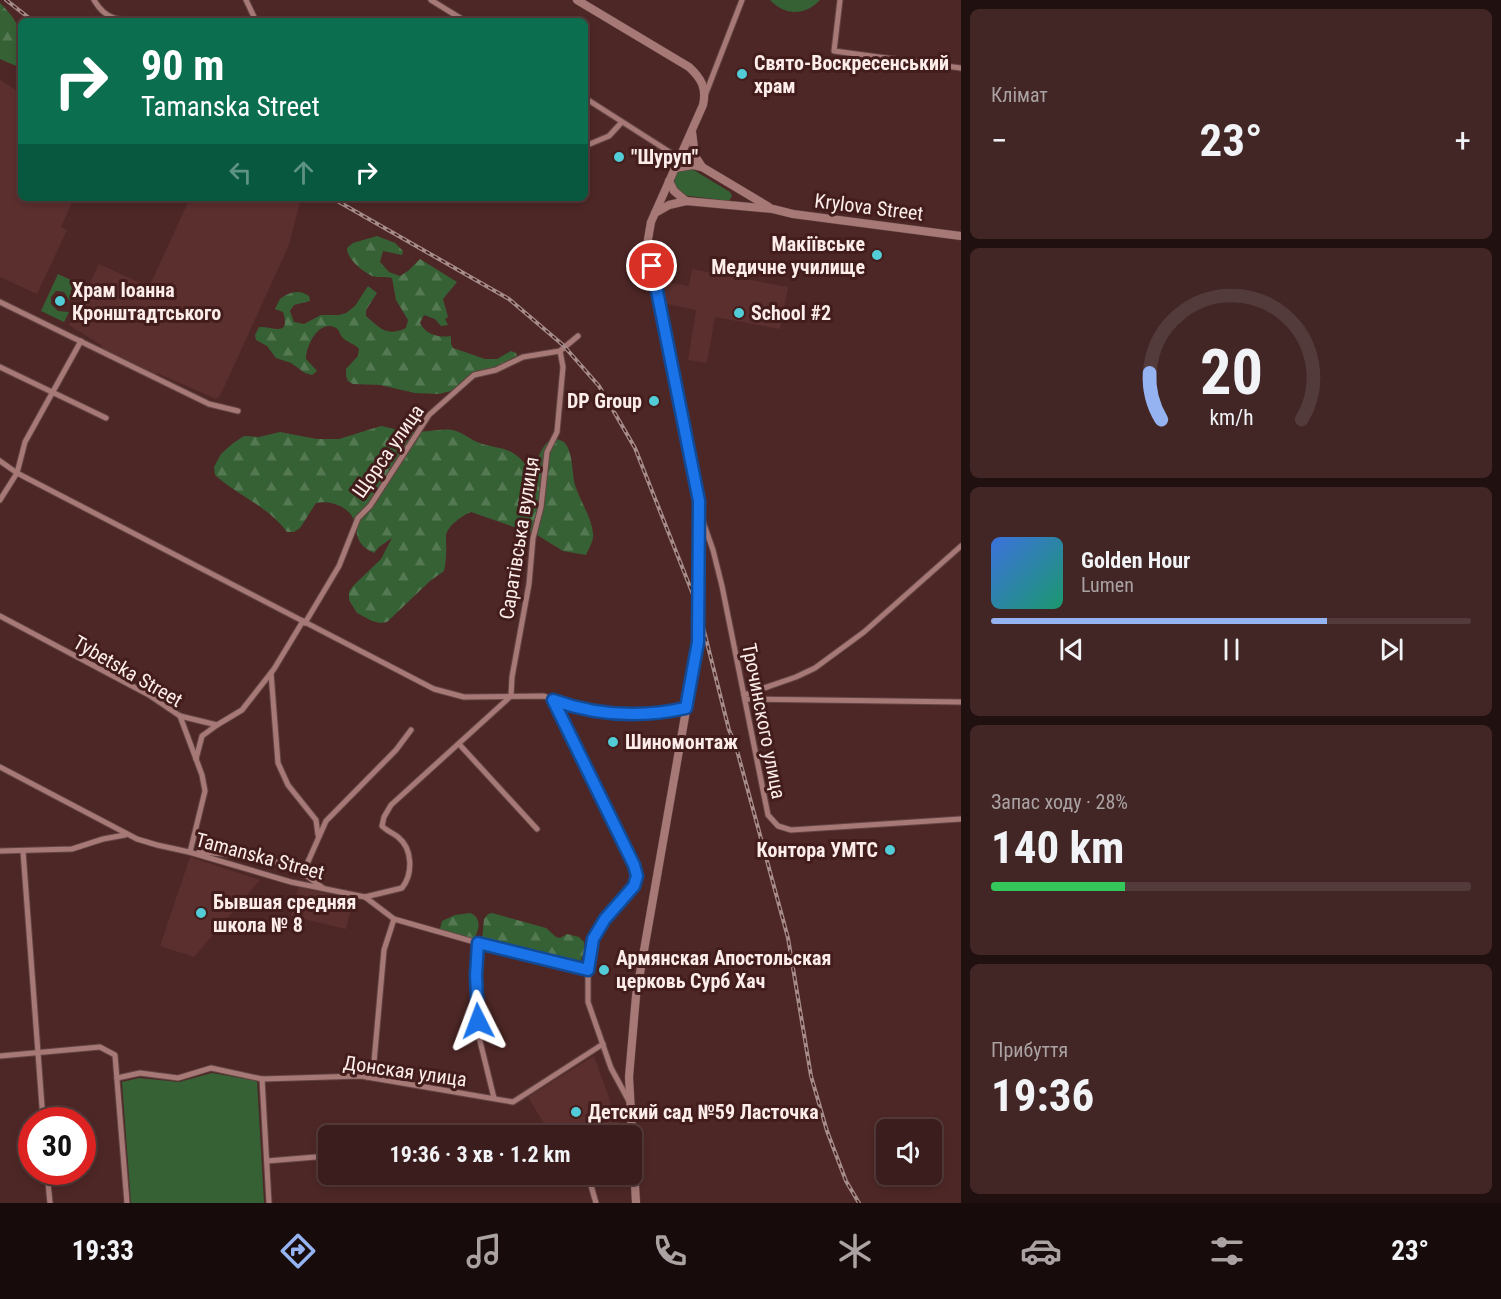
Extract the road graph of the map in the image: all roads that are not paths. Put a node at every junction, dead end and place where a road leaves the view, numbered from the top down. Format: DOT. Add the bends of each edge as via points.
graph roads {
  1 [pos="94,0"];
  2 [pos="246,0"];
  3 [pos="431,0"];
  4 [pos="577,0"];
  5 [pos="742,0"];
  6 [pos="840,0"];
  7 [pos="110,18"];
  8 [pos="255,18"];
  9 [pos="460,18"];
  10 [pos="961,68"];
  11 [pos="706,93"];
  12 [pos="588,100"];
  13 [pos="622,122"];
  14 [pos="692,131"];
  15 [pos="588,145"];
  16 [pos="679,158"];
  17 [pos="702,167"];
  18 [pos="675,168"];
  19 [pos="669,181"];
  20 [pos="739,190"];
  21 [pos="686,201"];
  22 [pos="733,205"];
  23 [pos="773,209"];
  24 [pos="655,213"];
  25 [pos="961,236"];
  26 [pos="0,302"];
  27 [pos="578,336"];
  28 [pos="81,342"];
  29 [pos="560,351"];
  30 [pos="0,367"];
  31 [pos="52,393"];
  32 [pos="238,411"];
  33 [pos="106,418"];
  34 [pos="0,461"];
  35 [pos="17,473"];
  36 [pos="0,500"];
  37 [pos="699,511"];
  38 [pos="961,546"];
  39 [pos="0,616"];
  40 [pos="304,622"];
  41 [pos="271,673"];
  42 [pos="511,696"];
  43 [pos="744,697"];
  44 [pos="553,700"];
  45 [pos="961,702"];
  46 [pos="686,708"];
  47 [pos="180,716"];
  48 [pos="218,725"];
  49 [pos="411,730"];
  50 [pos="459,744"];
  51 [pos="196,759"];
  52 [pos="0,767"];
  53 [pos="961,819"];
  54 [pos="537,829"];
  55 [pos="127,835"];
  56 [pos="319,836"];
  57 [pos="0,851"];
  58 [pos="23,851"];
  59 [pos="189,852"];
  60 [pos="303,873"];
  61 [pos="325,889"];
  62 [pos="365,897"];
  63 [pos="394,919"];
  64 [pos="478,943"];
  65 [pos="588,970"];
  66 [pos="603,1044"];
  67 [pos="37,1053"];
  68 [pos="0,1056"];
  69 [pos="367,1077"];
  70 [pos="117,1078"];
  71 [pos="262,1079"];
  72 [pos="494,1098"];
  73 [pos="630,1103"];
  74 [pos="42,1107"];
  75 [pos="318,1157"];
  76 [pos="267,1161"];
  77 [pos="48,1185"];
  78 [pos="591,1185"];
  79 [pos="50,1203"];
  80 [pos="127,1203"];
  81 [pos="269,1203"];
  82 [pos="596,1203"];
  83 [pos="636,1203"];
  1 -- 7 [label="street"];
  2 -- 8 [label="street"];
  3 -- 9 [label="street"];
  4 -- 11 [label="main road" via="689,67 699,76"];
  5 -- 11 [label="street"];
  6 -- 10 [label="street" via="834,51"];
  11 -- 14 [label="main road"];
  12 -- 13 [label="street"];
  13 -- 15 [label="street" via="609,136"];
  13 -- 16 [label="street"];
  14 -- 16 [label="main road"];
  14 -- 17 [label="main road" via="695,156"];
  16 -- 18 [label="main road"];
  17 -- 18 [label="main road"];
  17 -- 20 [label="main road"];
  18 -- 19 [label="main road"];
  19 -- 21 [label="main road"];
  19 -- 24 [label="main road"];
  20 -- 22 [label="main road" via="738,202"];
  20 -- 23 [label="main road"];
  21 -- 22 [label="main road"];
  21 -- 24 [label="main road"];
  22 -- 23 [label="main road"];
  23 -- 25 [label="main road, Krylova Street"];
  24 -- 37 [label="main road" via="647,245"];
  26 -- 28 [label="street"];
  27 -- 29 [label="street"];
  28 -- 31 [label="street"];
  28 -- 32 [label="street" via="209,405"];
  29 -- 40 [label="street, Щорса улица" via="523,357 474,375 429,415 370,506 358,518 339,566"];
  29 -- 42 [label="street, Саратівська вулиця" via="564,367 557,432 547,452"];
  30 -- 31 [label="street"];
  31 -- 33 [label="street"];
  31 -- 35 [label="street" via="26,442"];
  34 -- 35 [label="street"];
  35 -- 36 [label="street"];
  35 -- 40 [label="street"];
  37 -- 43 [label="street, Трочинского улица" via="722,586"];
  37 -- 46 [label="main road" via="698,642"];
  38 -- 43 [label="street" via="864,632 815,668"];
  39 -- 47 [label="street, Tybetska Street" via="149,695"];
  40 -- 41 [label="street, Щорса улица"];
  40 -- 42 [label="street" via="434,688 464,697"];
  41 -- 48 [label="street, Щорса улица" via="242,710"];
  41 -- 56 [label="street" via="278,763 288,785 316,820"];
  42 -- 44 [label="street" via="543,696"];
  42 -- 50 [label="street"];
  43 -- 45 [label="street"];
  43 -- 53 [label="street, Трочинского улица" via="768,815 778,826 801,830"];
  44 -- 46 [label="street" via="614,715"];
  44 -- 65 [label="street" via="637,876 634,886 593,939"];
  46 -- 73 [label="main road" via="636,996"];
  47 -- 48 [label="street"];
  47 -- 51 [label="street, Tybetska Street"];
  48 -- 51 [label="street, Щорса улица" via="202,736"];
  49 -- 56 [label="street" via="326,821"];
  50 -- 54 [label="street"];
  50 -- 62 [label="street" via="391,806 384,817 382,826 398,836 408,851 406,883 402,888"];
  51 -- 59 [label="street, Tybetska Street" via="205,791"];
  52 -- 55 [label="street, Tamanska Street"];
  55 -- 58 [label="street" via="72,849"];
  55 -- 59 [label="street, Tamanska Street"];
  56 -- 60 [label="street"];
  57 -- 58 [label="street"];
  58 -- 67 [label="street"];
  59 -- 60 [label="street" via="264,857"];
  59 -- 61 [label="street, Tamanska Street"];
  60 -- 61 [label="street"];
  61 -- 62 [label="street, Tamanska Street"];
  62 -- 63 [label="street, Tamanska Street"];
  63 -- 64 [label="street, Tamanska Street"];
  63 -- 69 [label="street" via="384,950 374,1062"];
  64 -- 65 [label="street, Tamanska Street"];
  64 -- 72 [label="street" via="479,1037"];
  65 -- 66 [label="street" via="588,1002"];
  66 -- 72 [label="street, Донская улица" via="513,1102"];
  66 -- 73 [label="street"];
  67 -- 68 [label="street"];
  67 -- 70 [label="street" via="100,1047 115,1055"];
  67 -- 74 [label="street"];
  69 -- 71 [label="street, Донская улица"];
  69 -- 72 [label="street, Донская улица"];
  70 -- 71 [label="street, Донская улица" via="141,1073 178,1078 211,1068"];
  70 -- 80 [label="street"];
  71 -- 76 [label="street"];
  73 -- 83 [label="main road"];
  75 -- 76 [label="street"];
  76 -- 81 [label="street"];
  77 -- 79 [label="street"];
  78 -- 82 [label="street"];
}
